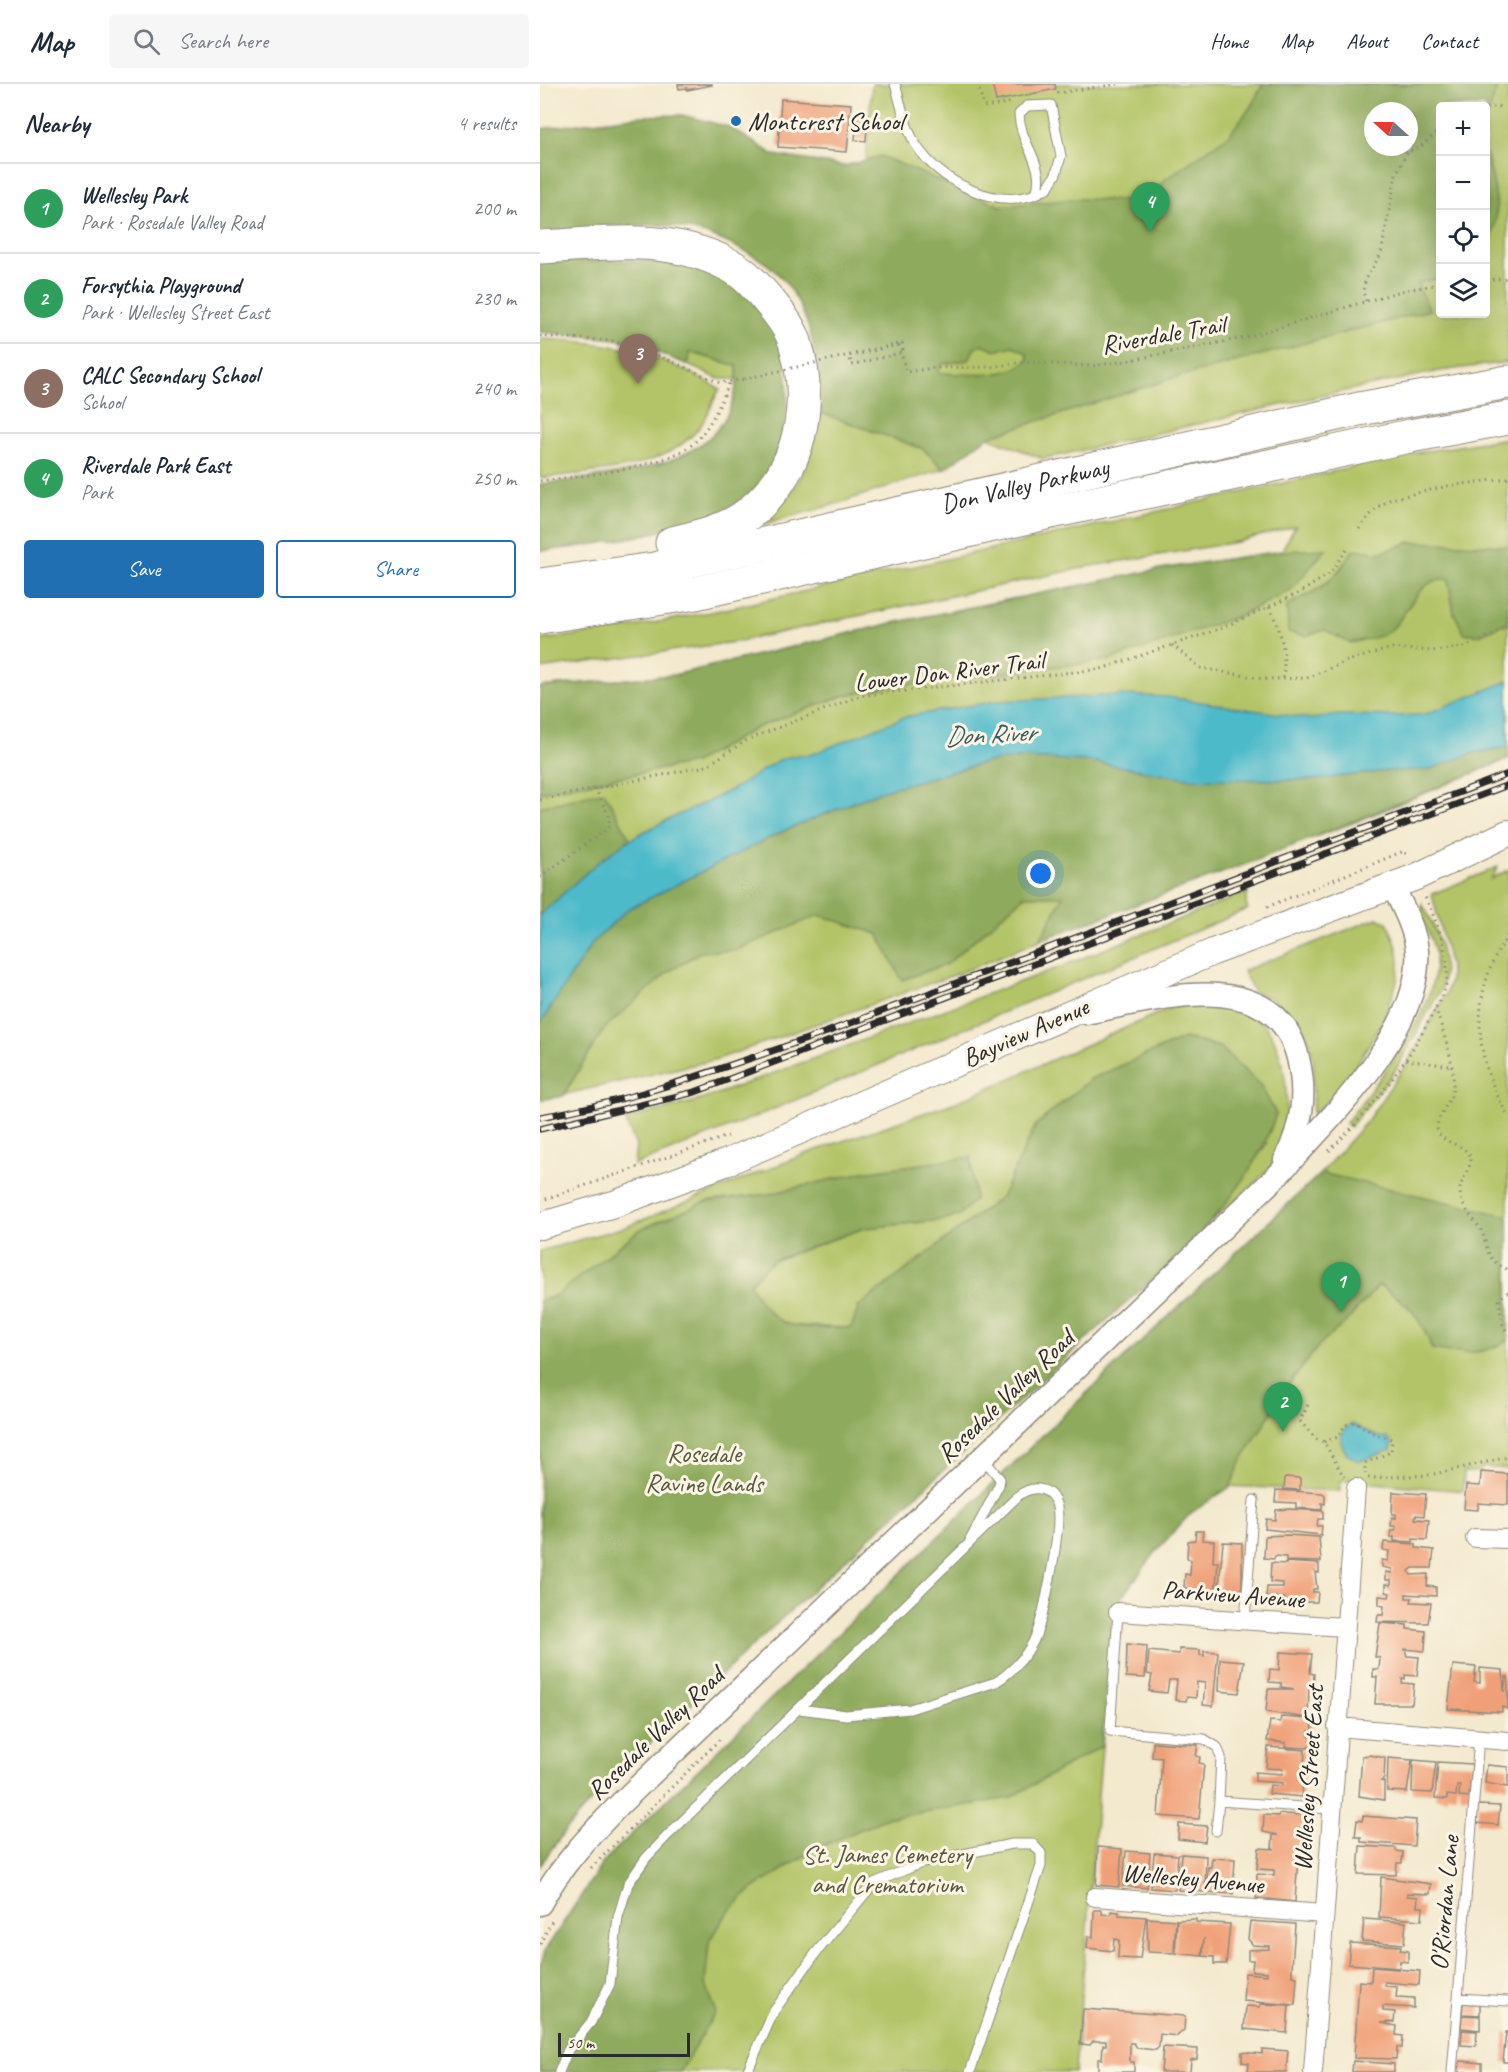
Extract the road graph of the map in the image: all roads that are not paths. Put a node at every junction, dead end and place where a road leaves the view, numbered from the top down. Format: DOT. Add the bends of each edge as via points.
graph roads {
  1 [pos="895,84"];
  2 [pos="1036,194"];
  3 [pos="540,247"];
  4 [pos="1508,382"];
  5 [pos="1508,418"];
  6 [pos="579,581"];
  7 [pos="540,585"];
  8 [pos="540,617"];
  9 [pos="1508,833"];
  10 [pos="1394,886"];
  11 [pos="1052,1020"];
  12 [pos="1278,1175"];
  13 [pos="540,1226"];
  14 [pos="983,1458"];
  15 [pos="1355,1481"];
  16 [pos="1254,1500"];
  17 [pos="1475,1538"];
  18 [pos="1508,1539"];
  19 [pos="968,1545"];
  20 [pos="1118,1612"];
  21 [pos="1245,1620"];
  22 [pos="1344,1627"];
  23 [pos="799,1709"];
  24 [pos="1338,1727"];
  25 [pos="1479,1738"];
  26 [pos="1508,1741"];
  27 [pos="1219,1801"];
  28 [pos="1331,1809"];
  29 [pos="1216,1831"];
  30 [pos="1095,1897"];
  31 [pos="540,1904"];
  32 [pos="1324,1914"];
  33 [pos="1458,1998"];
  34 [pos="1508,2001"];
  35 [pos="559,2072"];
  36 [pos="747,2072"];
  37 [pos="970,2072"];
  38 [pos="1313,2072"];
  39 [pos="1452,2072"];
  1 -- 2 [label="lane" via="916,144 936,167 962,185 990,195 1022,199"];
  2 -- 2 [label="lane" via="1041,173 1022,138 1019,114 1027,106 1044,104 1054,110 1061,156 1047,189"];
  3 -- 6 [label="highway" via="651,242 687,247 730,264 776,308 795,340 804,399 801,433 791,463 772,491 747,515 707,535 628,554"];
  4 -- 6 [label="highway, Don Valley Parkway" via="1359,409 724,553"];
  5 -- 8 [label="highway, Don Valley Parkway" via="1041,514 696,593"];
  6 -- 7 [label="highway, Don Valley Parkway"];
  9 -- 10 [label="main road, Bayview Avenue"];
  10 -- 11 [label="main road, Bayview Avenue" via="1252,936"];
  10 -- 12 [label="street, Rosedale Valley Road" via="1417,950 1411,993 1373,1066"];
  11 -- 12 [label="street" via="1192,993 1227,995 1253,1002 1276,1017 1294,1039 1304,1089 1304,1108"];
  11 -- 13 [label="main road, Bayview Avenue" via="725,1163 617,1203"];
  12 -- 14 [label="street, Rosedale Valley Road"];
  14 -- 19 [label="lane" via="1000,1479 999,1485"];
  14 -- 31 [label="street, Rosedale Valley Road" via="584,1840"];
  15 -- 22 [label="street, Wellesley Street East"];
  16 -- 21 [label="lane"];
  17 -- 18 [label="street"];
  19 -- 23 [label="lane"];
  19 -- 23 [label="lane" via="1026,1490 1041,1488 1054,1500 1057,1524 1042,1614 1034,1640 1013,1669 996,1682 910,1709 846,1714"];
  20 -- 21 [label="street, Parkview Avenue"];
  20 -- 27 [label="lane" via="1110,1731 1204,1739 1217,1747 1221,1757"];
  21 -- 22 [label="street, Parkview Avenue"];
  22 -- 24 [label="street, Wellesley Street East"];
  23 -- 35 [label="lane" via="669,1834 628,1884 618,1917 610,1984 591,2022 568,2050"];
  24 -- 25 [label="street"];
  24 -- 28 [label="street, Wellesley Street East"];
  25 -- 26 [label="street"];
  25 -- 33 [label="lane, O'Riordan Lane"];
  27 -- 28 [label="lane"];
  27 -- 29 [label="lane"];
  28 -- 32 [label="street, Wellesley Street East"];
  30 -- 32 [label="street, Wellesley Avenue"];
  32 -- 38 [label="street, Wellesley Street East"];
  33 -- 34 [label="lane"];
  33 -- 39 [label="lane, O'Riordan Lane"];
  36 -- 37 [label="lane" via="774,2011 874,1883 924,1862 1012,1844 1033,1844 1041,1853 1041,1866"];
}
